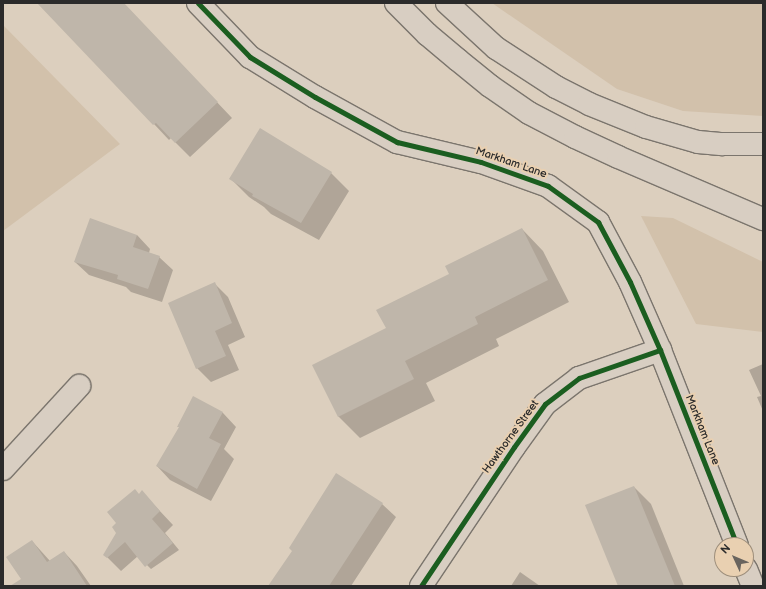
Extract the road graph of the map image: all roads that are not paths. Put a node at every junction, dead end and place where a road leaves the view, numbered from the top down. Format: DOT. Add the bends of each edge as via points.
graph roads {
  1 [pos="198,3"];
  2 [pos="396,3"];
  3 [pos="447,3"];
  4 [pos="763,144"];
  5 [pos="763,219"];
  6 [pos="660,350"];
  7 [pos="79,386"];
  8 [pos="3,469"];
  9 [pos="734,537"];
  10 [pos="421,586"];
  1 -- 6 [label="street, Markham Lane" via="250,57 315,97 397,142 481,162 548,186 598,222 630,282"];
  2 -- 5 [label="street" via="458,60 530,113 603,150"];
  3 -- 4 [label="street" via="496,48 556,87 595,106 646,127 698,142"];
  6 -- 9 [label="street, Markham Lane"];
  6 -- 10 [label="street, Hawthorne Street" via="579,378 545,404"];
  7 -- 8 [label="street"];
}
